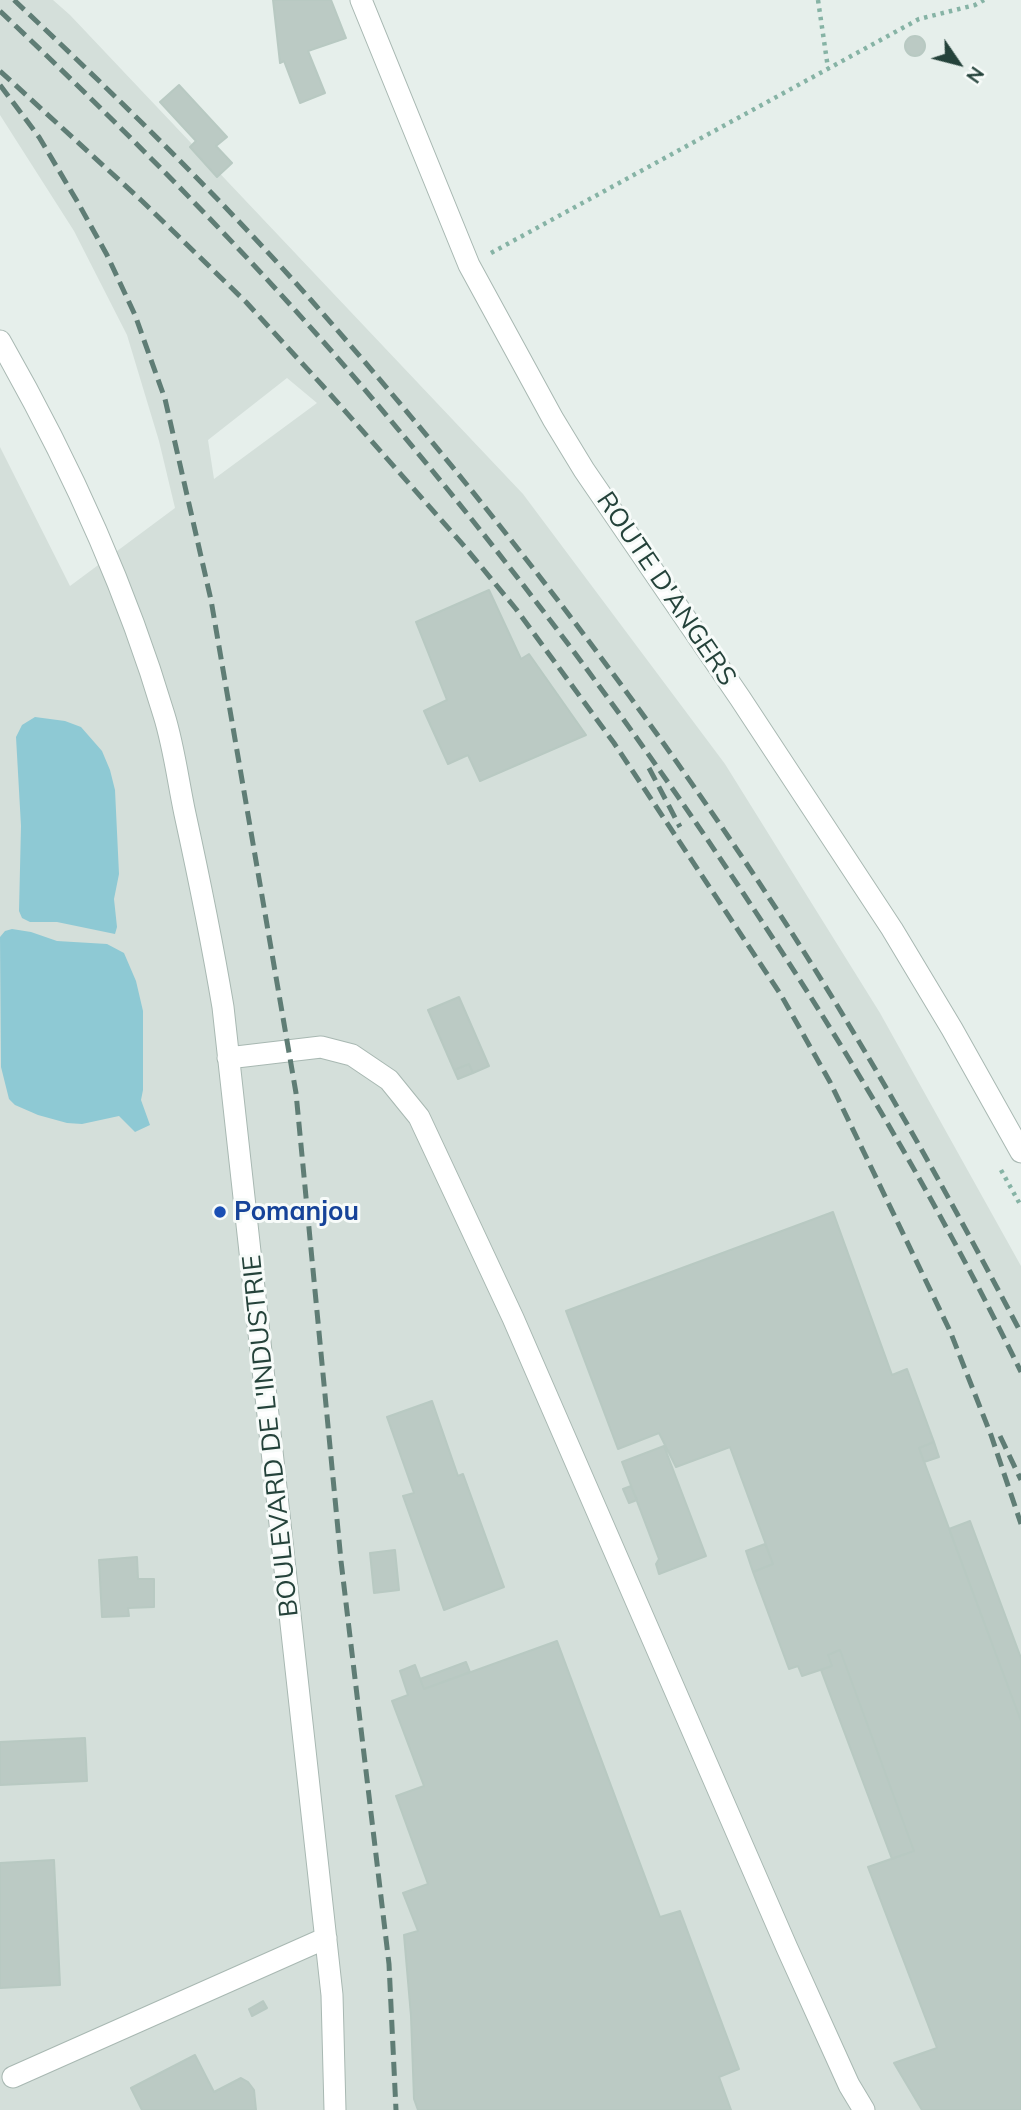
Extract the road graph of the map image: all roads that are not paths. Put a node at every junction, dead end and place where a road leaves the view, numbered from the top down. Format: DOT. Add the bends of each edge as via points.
graph roads {
  1 [pos="361,0"];
  2 [pos="0,341"];
  3 [pos="228,1058"];
  4 [pos="1021,1152"];
  5 [pos="326,1938"];
  6 [pos="13,2077"];
  7 [pos="335,2110"];
  8 [pos="864,2110"];
  1 -- 4 [label="street, ROUTE D'ANGERS" via="469,265 523,366 584,470 892,929"];
  2 -- 3 [label="street, BOULEVARD DE L'INDUSTRIE" via="89,512 165,718 211,939"];
  3 -- 5 [label="street, BOULEVARD DE L'INDUSTRIE"];
  3 -- 8 [label="street" via="321,1047 352,1055 389,1080 419,1117"];
  5 -- 6 [label="street"];
  5 -- 7 [label="street, BOULEVARD DE L'INDUSTRIE"];
}
